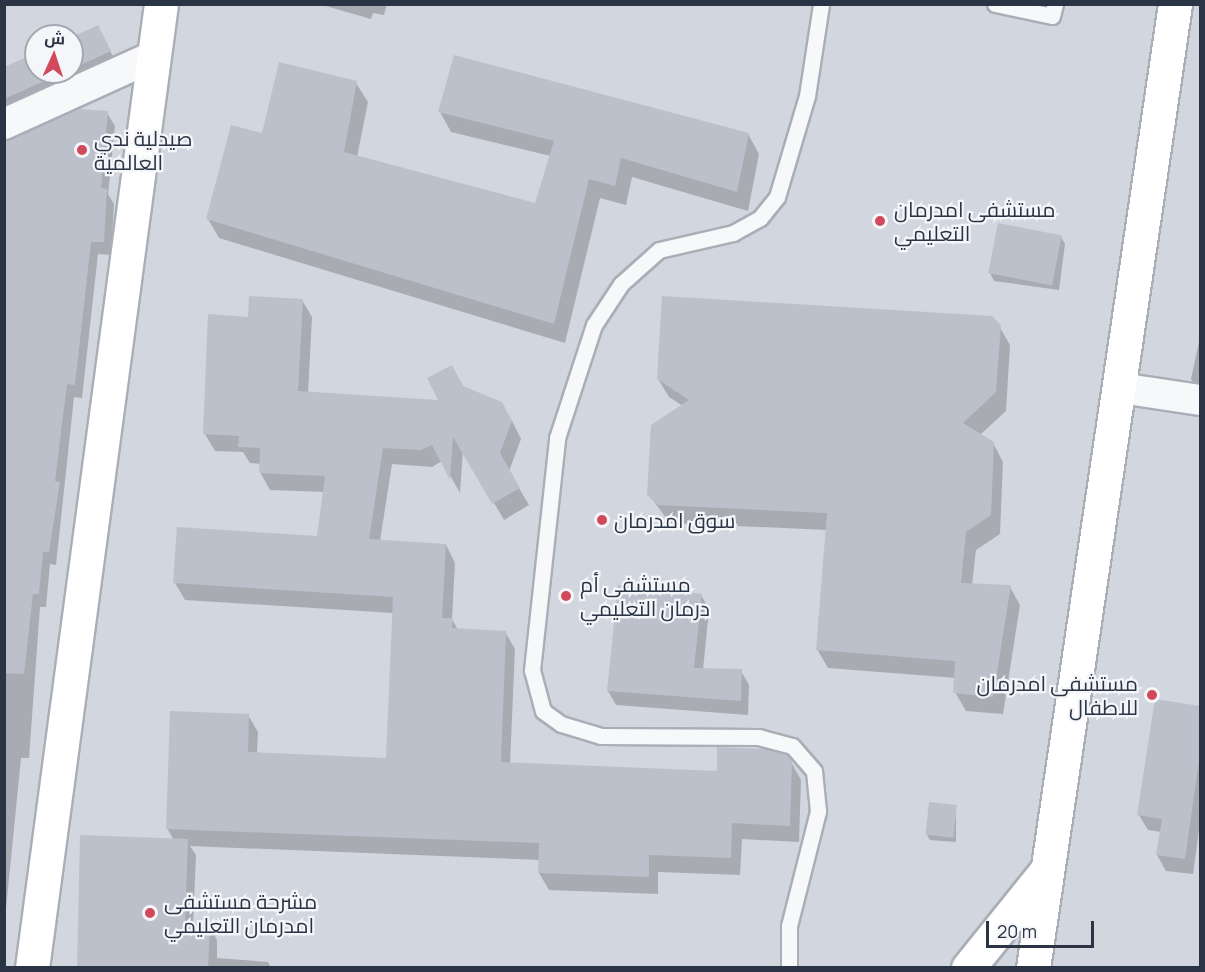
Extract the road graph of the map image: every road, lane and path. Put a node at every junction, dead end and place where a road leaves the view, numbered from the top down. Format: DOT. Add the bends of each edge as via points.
graph roads {
  1 [pos="161,4"];
  2 [pos="821,4"];
  3 [pos="996,4"];
  4 [pos="1055,4"];
  5 [pos="1175,4"];
  6 [pos="152,57"];
  7 [pos="4,124"];
  8 [pos="1120,388"];
  9 [pos="1200,400"];
  10 [pos="1049,868"];
  11 [pos="32,968"];
  12 [pos="789,968"];
  13 [pos="968,968"];
  14 [pos="1033,968"];
  1 -- 6 [label="main road"];
  2 -- 12 [label="lane" via="807,96 777,197 760,218 733,233 659,250 621,284 594,325 557,438 532,670 543,711 561,724 601,736 759,737 792,746 814,771 818,811 789,926"];
  3 -- 4 [label="lane" via="1052,16"];
  5 -- 8 [label="main road"];
  6 -- 7 [label="street"];
  6 -- 11 [label="main road"];
  8 -- 9 [label="street"];
  8 -- 10 [label="main road"];
  10 -- 13 [label="main road"];
  10 -- 14 [label="main road"];
}
